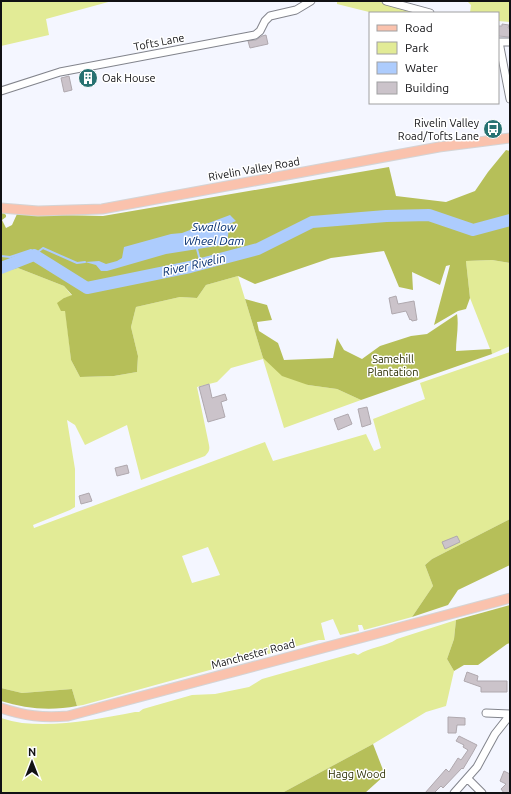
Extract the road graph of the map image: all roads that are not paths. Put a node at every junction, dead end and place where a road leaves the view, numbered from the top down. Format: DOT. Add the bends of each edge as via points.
graph roads {
  1 [pos="311,1"];
  2 [pos="386,1"];
  3 [pos="426,12"];
  4 [pos="499,42"];
  5 [pos="510,42"];
  6 [pos="499,47"];
  7 [pos="1,91"];
  8 [pos="510,99"];
  9 [pos="510,138"];
  10 [pos="1,208"];
  11 [pos="510,598"];
  12 [pos="1,708"];
  13 [pos="486,714"];
  14 [pos="510,715"];
  15 [pos="468,779"];
  16 [pos="454,793"];
  17 [pos="482,793"];
  1 -- 7 [label="street, Tofts Lane" via="296,10 270,16 260,31 254,35 60,72"];
  2 -- 3 [label="street"];
  4 -- 5 [label="street"];
  6 -- 8 [label="street"];
  9 -- 10 [label="main road, Rivelin Valley Road" via="439,147 102,209 38,211"];
  11 -- 12 [label="main road, Manchester Road" via="68,716 33,716"];
  13 -- 14 [label="street"];
  14 -- 15 [label="street" via="495,734"];
  15 -- 16 [label="street"];
  15 -- 17 [label="street"];
}
